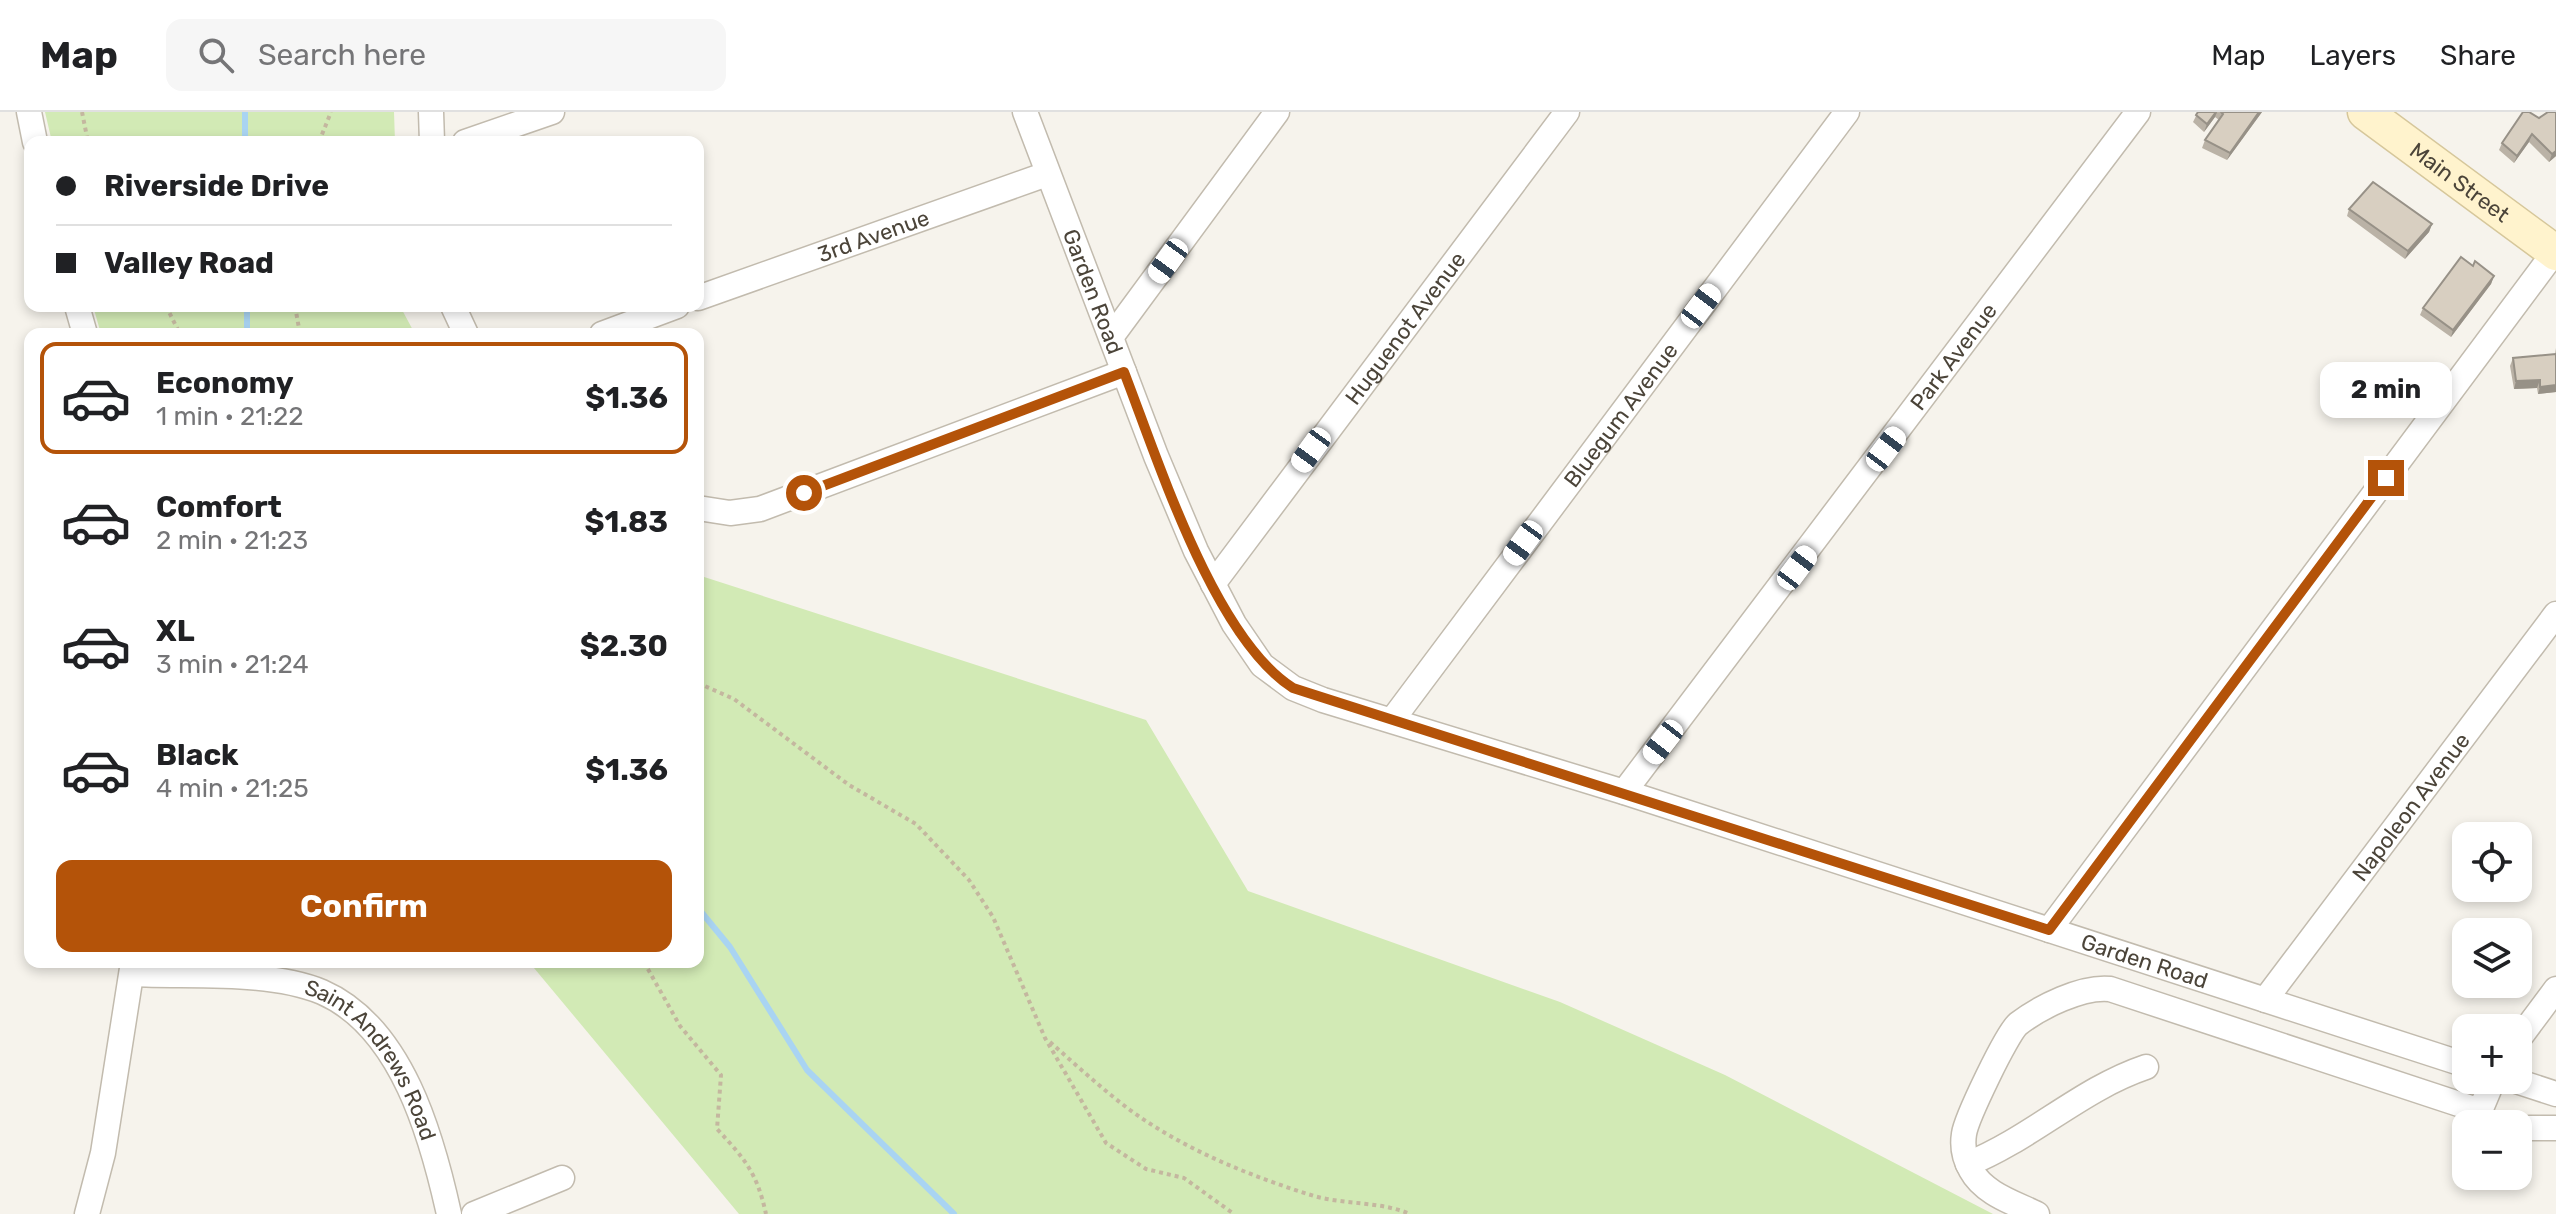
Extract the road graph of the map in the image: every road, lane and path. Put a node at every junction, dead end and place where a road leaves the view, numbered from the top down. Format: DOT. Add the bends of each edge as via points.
graph roads {
  1 [pos="29,112"];
  2 [pos="82,112"];
  3 [pos="331,112"];
  4 [pos="431,112"];
  5 [pos="552,112"];
  6 [pos="1025,112"];
  7 [pos="1277,112"];
  8 [pos="1567,112"];
  9 [pos="1847,112"];
  10 [pos="2138,112"];
  11 [pos="2365,112"];
  12 [pos="34,136"];
  13 [pos="87,136"];
  14 [pos="321,136"];
  15 [pos="432,136"];
  16 [pos="482,136"];
  17 [pos="1047,174"];
  18 [pos="2555,251"];
  19 [pos="704,296"];
  20 [pos="661,312"];
  21 [pos="618,328"];
  22 [pos="1112,336"];
  23 [pos="1124,372"];
  24 [pos="704,509"];
  25 [pos="1213,584"];
  26 [pos="2556,614"];
  27 [pos="704,686"];
  28 [pos="1393,719"];
  29 [pos="1624,792"];
  30 [pos="2049,930"];
  31 [pos="133,968"];
  32 [pos="647,968"];
  33 [pos="2556,989"];
  34 [pos="2265,1000"];
  35 [pos="2532,1021"];
  36 [pos="1045,1038"];
  37 [pos="2452,1060"];
  38 [pos="2146,1067"];
  39 [pos="2532,1086"];
  40 [pos="2556,1094"];
  41 [pos="2456,1110"];
  42 [pos="2532,1128"];
  43 [pos="2556,1128"];
  44 [pos="1968,1164"];
  45 [pos="562,1178"];
  46 [pos="87,1214"];
  47 [pos="449,1214"];
  48 [pos="474,1214"];
  49 [pos="766,1214"];
  50 [pos="1234,1214"];
  51 [pos="1410,1214"];
  52 [pos="2037,1214"];
  1 -- 12 [label="street"];
  2 -- 13 [label="path"];
  3 -- 14 [label="path"];
  4 -- 15 [label="street"];
  5 -- 16 [label="street"];
  6 -- 17 [label="street, Garden Road"];
  7 -- 22 [label="street"];
  8 -- 25 [label="street, Huguenot Avenue"];
  9 -- 28 [label="street, Bluegum Avenue"];
  10 -- 29 [label="street, Park Avenue"];
  11 -- 18 [label="street, Main Street"];
  17 -- 19 [label="street, 3rd Avenue"];
  17 -- 22 [label="street, Garden Road"];
  18 -- 30 [label="street"];
  20 -- 21 [label="street"];
  22 -- 23 [label="street, Garden Road"];
  23 -- 24 [label="street" via="760,509 730,513"];
  23 -- 25 [label="street, Garden Road"];
  25 -- 28 [label="street, Garden Road" via="1249,648 1278,678 1323,700"];
  26 -- 34 [label="street, Napoleon Avenue"];
  27 -- 36 [label="path" via="734,699 849,785 916,824 969,880 993,917"];
  28 -- 29 [label="street, Garden Road"];
  29 -- 30 [label="street, Garden Road"];
  30 -- 34 [label="street, Garden Road"];
  31 -- 46 [label="street" via="103,1153"];
  31 -- 47 [label="street, Saint Andrews Road" via="283,982 322,993 353,1013 383,1045 410,1087 429,1133"];
  32 -- 49 [label="path" via="680,1026 721,1075 717,1129 748,1162"];
  33 -- 35 [label="street"];
  34 -- 37 [label="street, Garden Road"];
  36 -- 50 [label="path" via="1106,1143 1146,1169 1184,1178"];
  36 -- 51 [label="path" via="1130,1110 1186,1145 1326,1199 1389,1205"];
  38 -- 44 [label="street" via="2080,1097 2006,1148"];
  39 -- 40 [label="street"];
  41 -- 44 [label="street" via="2120,992 2098,989 2013,1029 1966,1122 1963,1146"];
  42 -- 43 [label="street"];
  44 -- 52 [label="street" via="1987,1188"];
  45 -- 48 [label="street"];
}
